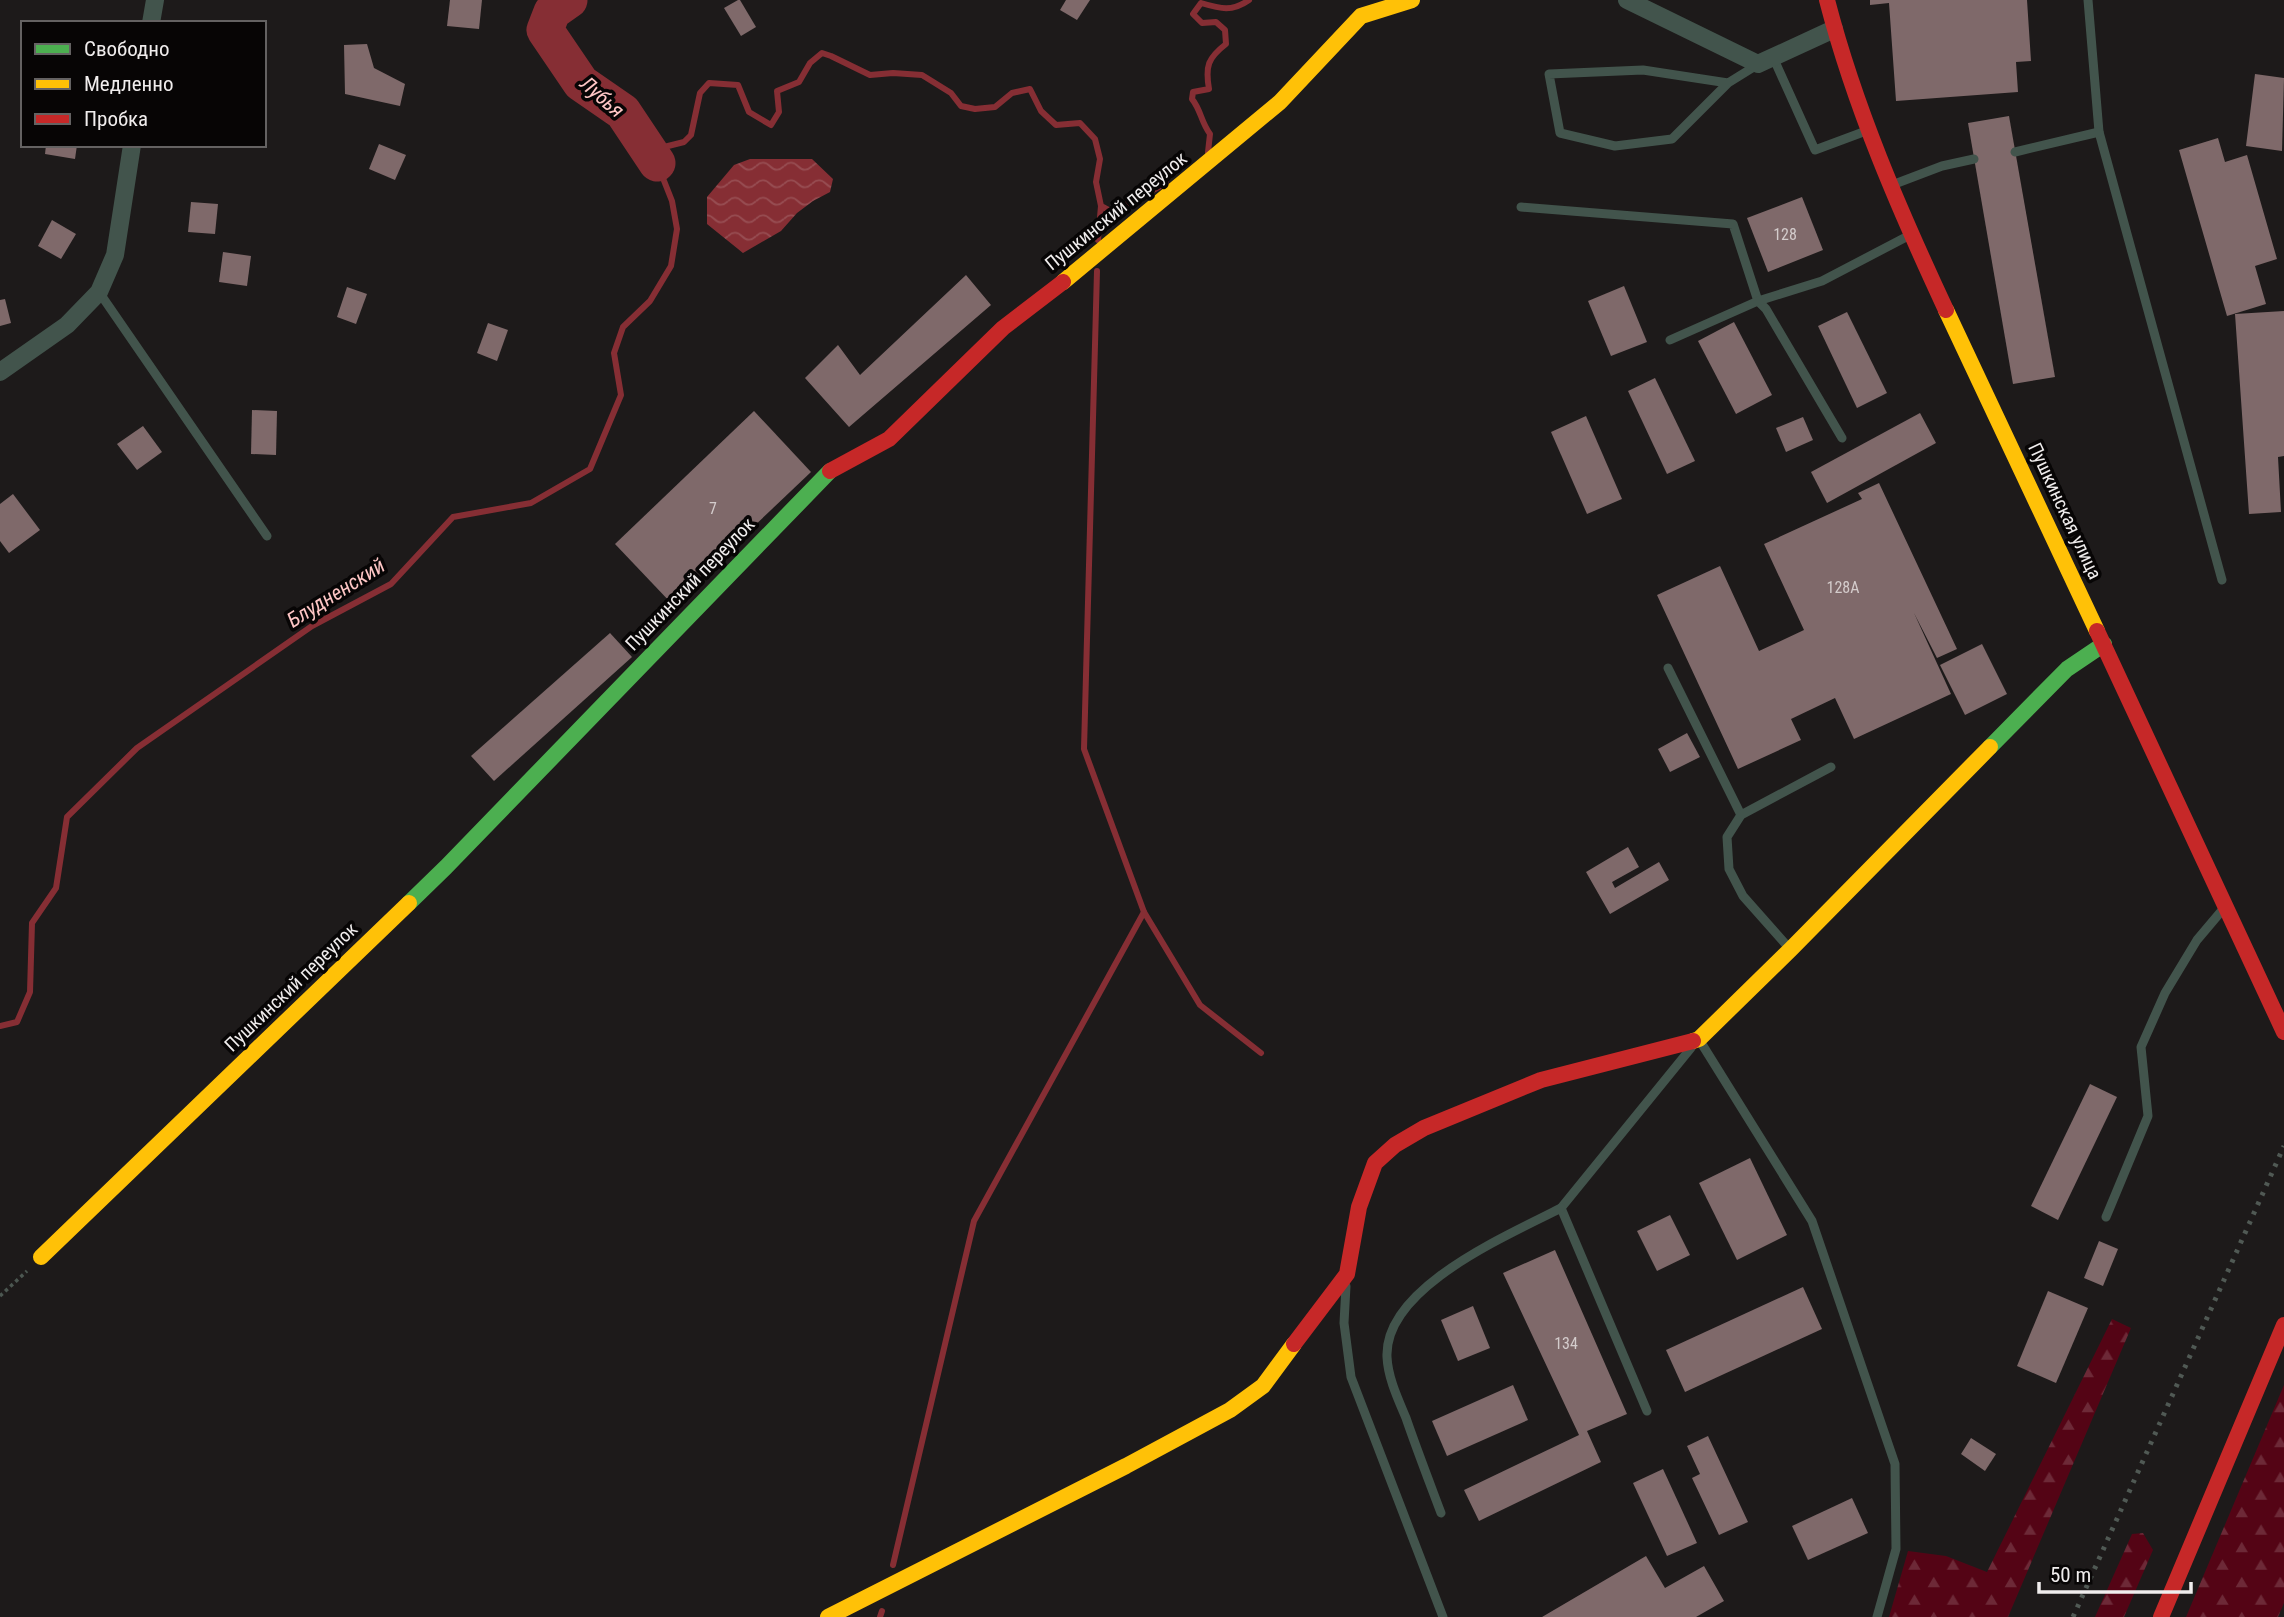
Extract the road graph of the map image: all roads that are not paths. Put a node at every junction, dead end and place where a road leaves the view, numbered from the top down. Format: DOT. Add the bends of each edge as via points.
graph roads {
  1 [pos="156,0"];
  2 [pos="1412,0"];
  3 [pos="1627,0"];
  4 [pos="1827,0"];
  5 [pos="2088,0"];
  6 [pos="151,21"];
  7 [pos="1833,29"];
  8 [pos="1766,61"];
  9 [pos="1728,83"];
  10 [pos="1868,130"];
  11 [pos="2099,132"];
  12 [pos="132,147"];
  13 [pos="2015,152"];
  14 [pos="1974,159"];
  15 [pos="1891,185"];
  16 [pos="1521,207"];
  17 [pos="1911,234"];
  18 [pos="99,292"];
  19 [pos="1758,300"];
  20 [pos="1670,340"];
  21 [pos="0,372"];
  22 [pos="1842,438"];
  23 [pos="267,536"];
  24 [pos="2222,580"];
  25 [pos="2104,644"];
  26 [pos="1668,668"];
  27 [pos="1831,767"];
  28 [pos="1741,815"];
  29 [pos="2225,907"];
  30 [pos="1791,949"];
  31 [pos="2284,1032"];
  32 [pos="1699,1039"];
  33 [pos="1561,1208"];
  34 [pos="2106,1217"];
  35 [pos="41,1257"];
  36 [pos="1347,1274"];
  37 [pos="2284,1325"];
  38 [pos="1647,1411"];
  39 [pos="1441,1513"];
  40 [pos="828,1617"];
  41 [pos="1443,1617"];
  42 [pos="1877,1617"];
  43 [pos="2161,1617"];
  1 -- 6 [label="street"];
  2 -- 35 [label="street, Пушкинский переулок" via="1361,16 1280,102 1003,328 889,439 827,472 446,867"];
  3 -- 8 [label="street"];
  4 -- 7 [label="street, Пушкинская улица"];
  5 -- 11 [label="lane"];
  7 -- 8 [label="street"];
  7 -- 10 [label="street, Пушкинская улица"];
  8 -- 9 [label="lane"];
  8 -- 10 [label="lane" via="1815,150"];
  9 -- 9 [label="lane" via="1672,139 1615,146 1560,133 1549,74 1643,70"];
  10 -- 15 [label="street, Пушкинская улица"];
  11 -- 13 [label="lane"];
  11 -- 24 [label="lane"];
  12 -- 18 [label="street" via="116,255"];
  14 -- 15 [label="lane"];
  15 -- 17 [label="street, Пушкинская улица"];
  16 -- 19 [label="lane" via="1733,224"];
  17 -- 19 [label="lane" via="1822,281"];
  17 -- 25 [label="street, Пушкинская улица"];
  18 -- 21 [label="street" via="67,325"];
  18 -- 23 [label="lane"];
  19 -- 20 [label="lane"];
  19 -- 22 [label="lane"];
  25 -- 29 [label="street, Пушкинская улица"];
  25 -- 30 [label="street" via="2067,669"];
  26 -- 28 [label="lane"];
  27 -- 28 [label="lane"];
  28 -- 30 [label="lane" via="1727,837 1730,869 1743,896"];
  29 -- 31 [label="street, Пушкинская улица"];
  29 -- 34 [label="lane" via="2190,950 2141,1047 2148,1116"];
  30 -- 32 [label="street"];
  32 -- 33 [label="lane"];
  32 -- 36 [label="street" via="1541,1080 1424,1128 1395,1145 1375,1163 1359,1207"];
  32 -- 42 [label="lane" via="1812,1221 1895,1464 1896,1549"];
  33 -- 38 [label="lane"];
  33 -- 39 [label="lane" via="1458,1261 1424,1288 1392,1329 1387,1356 1392,1382"];
  36 -- 40 [label="street" via="1263,1386 1230,1410"];
  36 -- 41 [label="lane" via="1344,1323 1351,1377"];
  37 -- 43 [label="street"];
}
